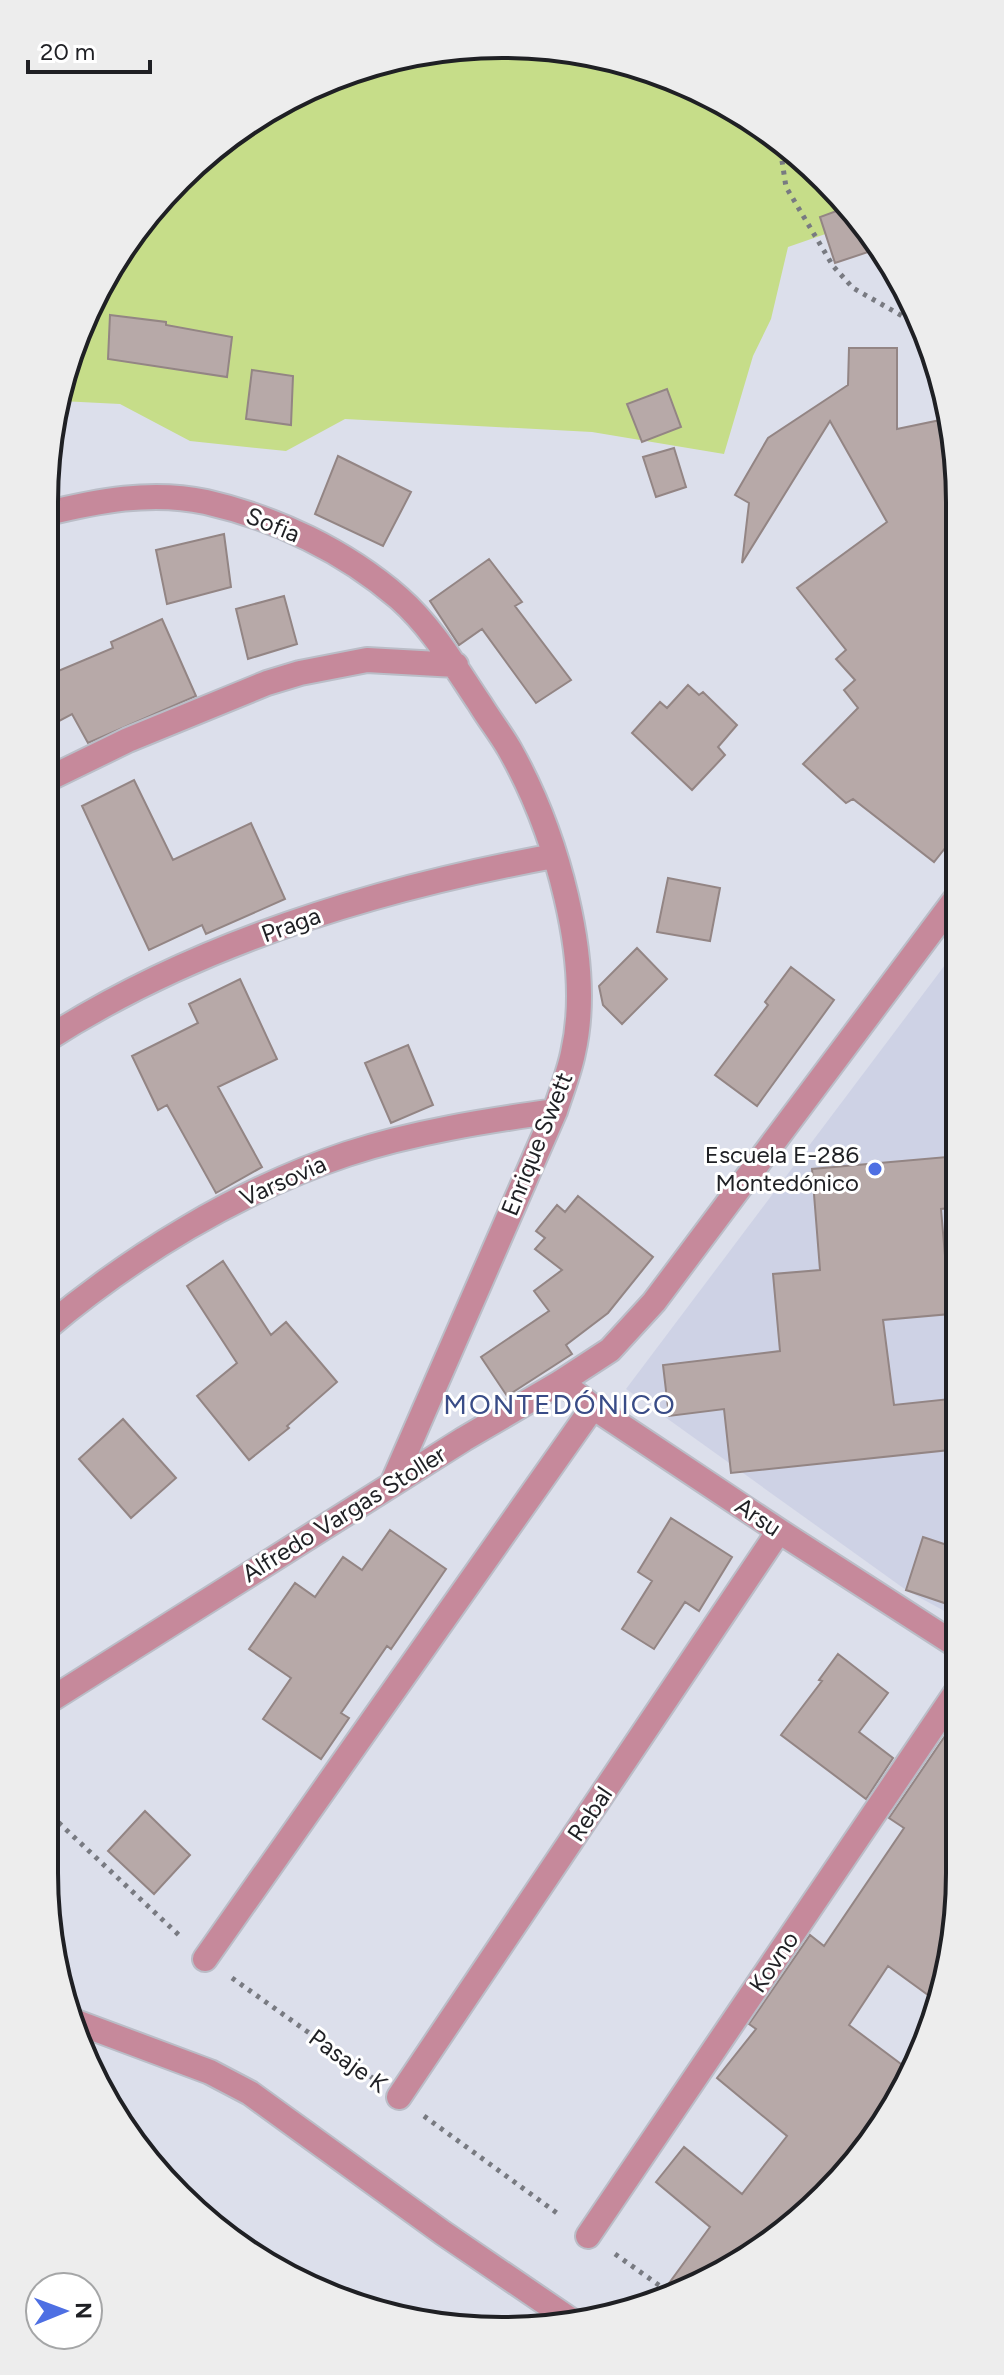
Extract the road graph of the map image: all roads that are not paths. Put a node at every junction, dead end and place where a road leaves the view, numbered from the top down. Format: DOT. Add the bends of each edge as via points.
graph roads {
  1 [pos="58,511"];
  2 [pos="456,665"];
  3 [pos="58,774"];
  4 [pos="554,856"];
  5 [pos="946,912"];
  6 [pos="58,1033"];
  7 [pos="555,1111"];
  8 [pos="58,1320"];
  9 [pos="561,1382"];
  10 [pos="593,1407"];
  11 [pos="392,1484"];
  12 [pos="779,1531"];
  13 [pos="946,1639"];
  14 [pos="58,1695"];
  15 [pos="946,1707"];
  16 [pos="205,1959"];
  17 [pos="85,2025"];
  18 [pos="399,2097"];
  19 [pos="588,2236"];
  20 [pos="560,2313"];
  1 -- 2 [label="street, Sofia" via="141,497 204,502 248,513 347,559 377,580 402,601"];
  2 -- 3 [label="street" via="367,660 300,673 128,740"];
  2 -- 4 [label="street, Enrique Swett" via="509,748"];
  4 -- 6 [label="street, Praga" via="460,874 320,913 176,971"];
  4 -- 7 [label="street, Enrique Swett" via="574,937 579,995 573,1053"];
  5 -- 9 [label="street, Alfredo Vargas Stoller" via="654,1302 610,1350"];
  7 -- 8 [label="street, Varsovia" via="476,1122 383,1144 285,1177 152,1252"];
  7 -- 11 [label="street, Enrique Swett"];
  9 -- 10 [label="street, Arsu"];
  9 -- 11 [label="street, Alfredo Vargas Stoller"];
  10 -- 12 [label="street, Arsu"];
  10 -- 16 [label="street"];
  11 -- 14 [label="street, Alfredo Vargas Stoller"];
  12 -- 13 [label="street, Arsu"];
  12 -- 18 [label="street, Rebal"];
  15 -- 19 [label="street, Kovno"];
  17 -- 20 [label="street" via="196,2066 250,2093"];
}
